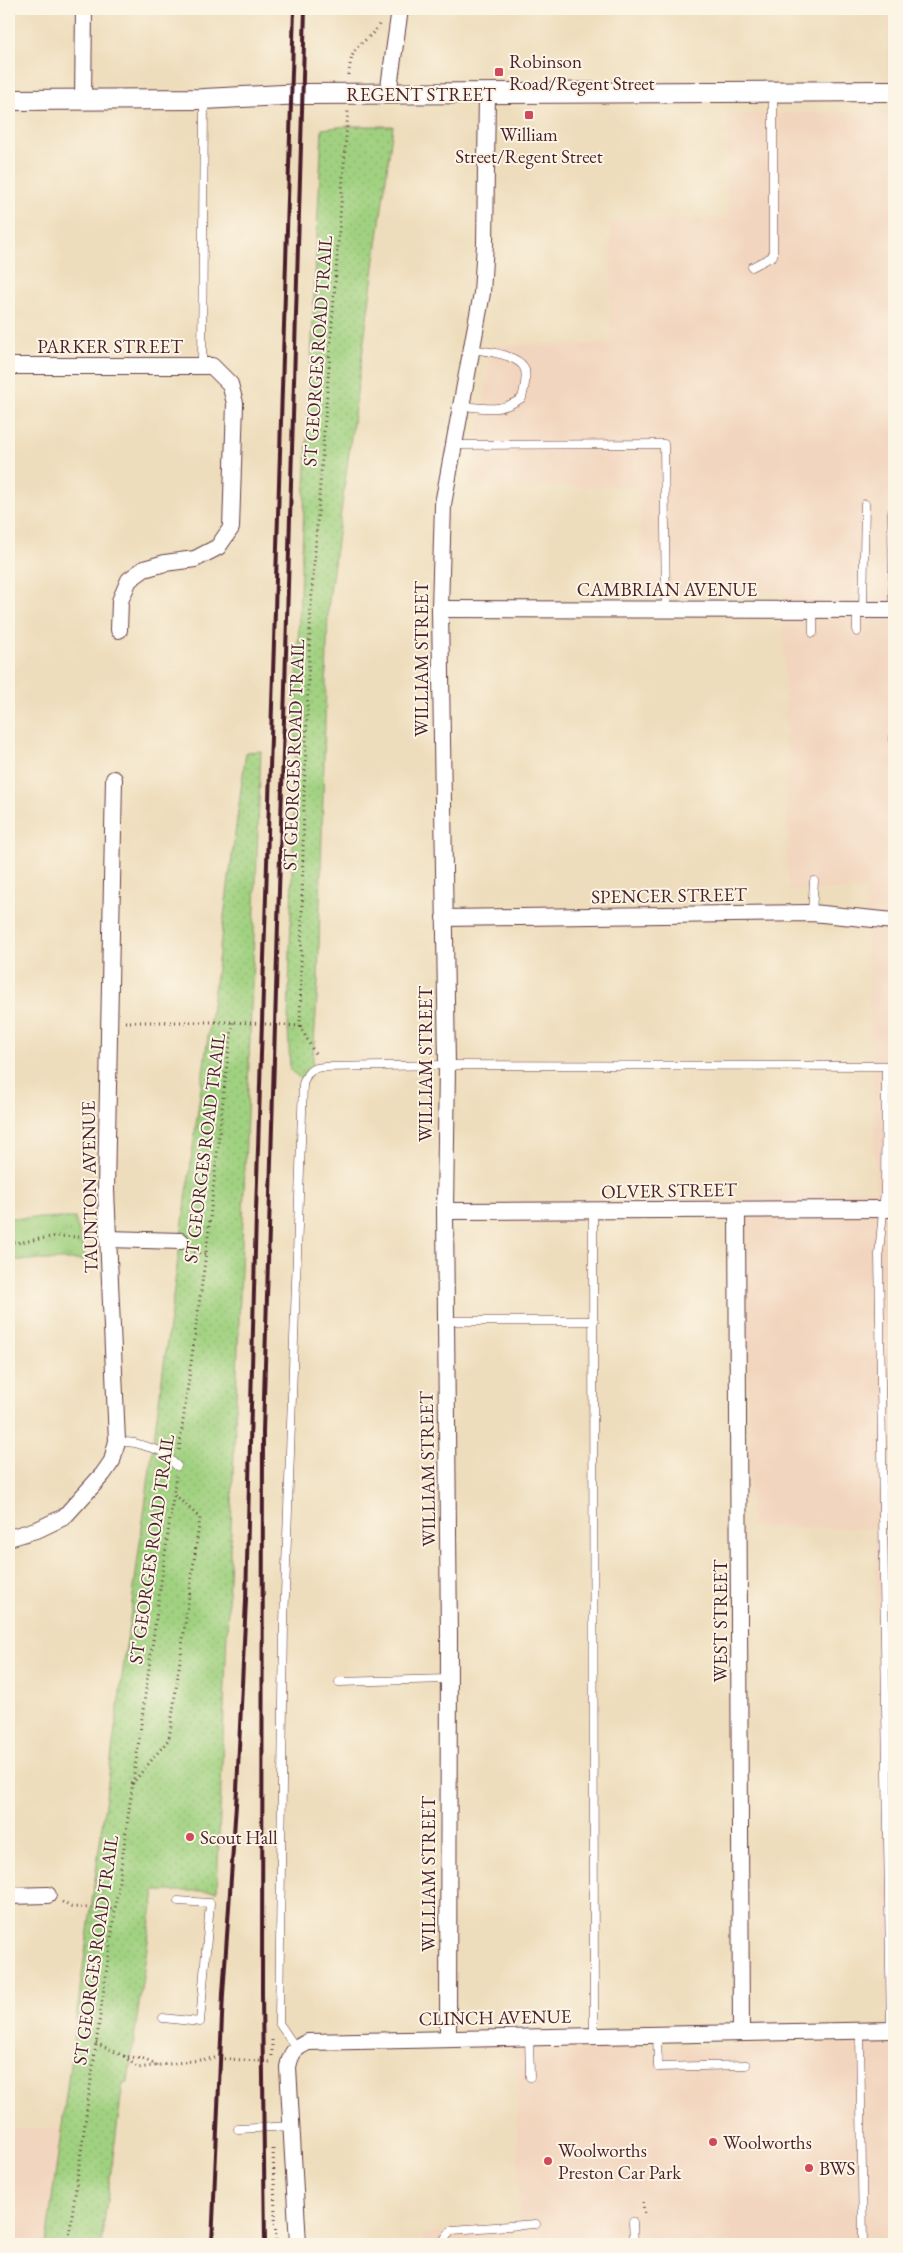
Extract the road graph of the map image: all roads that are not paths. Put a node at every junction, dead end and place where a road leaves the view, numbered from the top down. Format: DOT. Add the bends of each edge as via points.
graph roads {
  1 [pos="84,9"];
  2 [pos="400,9"];
  3 [pos="894,91"];
  4 [pos="773,92"];
  5 [pos="486,93"];
  6 [pos="388,94"];
  7 [pos="204,99"];
  8 [pos="9,100"];
  9 [pos="83,100"];
  10 [pos="752,266"];
  11 [pos="472,349"];
  12 [pos="9,366"];
  13 [pos="207,366"];
  14 [pos="462,406"];
  15 [pos="454,445"];
  16 [pos="864,504"];
  17 [pos="892,512"];
  18 [pos="440,609"];
  19 [pos="666,609"];
  20 [pos="813,610"];
  21 [pos="860,610"];
  22 [pos="894,610"];
  23 [pos="119,630"];
  24 [pos="857,632"];
  25 [pos="813,633"];
  26 [pos="894,730"];
  27 [pos="114,780"];
  28 [pos="894,790"];
  29 [pos="814,881"];
  30 [pos="812,913"];
  31 [pos="444,918"];
  32 [pos="894,920"];
  33 [pos="447,1065"];
  34 [pos="737,1209"];
  35 [pos="889,1209"];
  36 [pos="445,1211"];
  37 [pos="594,1211"];
  38 [pos="108,1238"];
  39 [pos="181,1241"];
  40 [pos="445,1321"];
  41 [pos="594,1321"];
  42 [pos="117,1441"];
  43 [pos="177,1466"];
  44 [pos="9,1538"];
  45 [pos="448,1679"];
  46 [pos="339,1682"];
  47 [pos="48,1895"];
  48 [pos="9,1896"];
  49 [pos="178,1901"];
  50 [pos="163,2018"];
  51 [pos="893,2030"];
  52 [pos="860,2031"];
  53 [pos="741,2033"];
  54 [pos="658,2035"];
  55 [pos="529,2036"];
  56 [pos="594,2036"];
  57 [pos="448,2038"];
  58 [pos="296,2048"];
  59 [pos="746,2065"];
  60 [pos="530,2077"];
  61 [pos="291,2126"];
  62 [pos="238,2129"];
  63 [pos="633,2222"];
  64 [pos="536,2224"];
  65 [pos="298,2244"];
  66 [pos="440,2244"];
  67 [pos="634,2244"];
  68 [pos="863,2244"];
  1 -- 9 [label="street"];
  2 -- 6 [label="street"];
  3 -- 4 [label="street, REGENT STREET"];
  4 -- 5 [label="street, REGENT STREET"];
  4 -- 10 [label="lane" via="773,256"];
  5 -- 6 [label="street, REGENT STREET"];
  5 -- 11 [label="street, WILLIAM STREET" via="485,243 482,293"];
  6 -- 7 [label="street, REGENT STREET"];
  7 -- 9 [label="street, REGENT STREET"];
  7 -- 13 [label="lane"];
  8 -- 9 [label="street, REGENT STREET"];
  11 -- 14 [label="street, WILLIAM STREET"];
  11 -- 14 [label="lane" via="520,362 525,370 522,398 507,408"];
  12 -- 13 [label="street, PARKER STREET"];
  13 -- 23 [label="street" via="230,384 235,403 231,528 218,548 195,559 144,569 129,580 120,601"];
  14 -- 15 [label="street, WILLIAM STREET"];
  15 -- 18 [label="street, WILLIAM STREET" via="442,504"];
  15 -- 19 [label="lane" via="664,444"];
  16 -- 21 [label="lane"];
  17 -- 22 [label="lane"];
  18 -- 19 [label="street, CAMBRIAN AVENUE"];
  18 -- 31 [label="street, WILLIAM STREET"];
  19 -- 20 [label="street, CAMBRIAN AVENUE"];
  20 -- 21 [label="street, CAMBRIAN AVENUE"];
  20 -- 25 [label="lane"];
  21 -- 22 [label="street, CAMBRIAN AVENUE"];
  21 -- 24 [label="lane"];
  26 -- 28 [label="lane"];
  27 -- 38 [label="street, TAUNTON AVENUE" via="106,1182"];
  29 -- 30 [label="lane"];
  30 -- 31 [label="street, SPENCER STREET"];
  30 -- 32 [label="street, SPENCER STREET"];
  31 -- 33 [label="street, WILLIAM STREET"];
  33 -- 35 [label="lane" via="886,1066"];
  33 -- 36 [label="street, WILLIAM STREET"];
  33 -- 58 [label="lane" via="314,1068 307,1073 303,1084 284,1613 279,2023"];
  34 -- 35 [label="street, OLVER STREET"];
  34 -- 37 [label="street, OLVER STREET"];
  34 -- 53 [label="street, WEST STREET"];
  35 -- 51 [label="lane" via="879,1246"];
  36 -- 37 [label="street, OLVER STREET"];
  36 -- 40 [label="street, WILLIAM STREET"];
  37 -- 41 [label="lane"];
  38 -- 39 [label="street"];
  38 -- 42 [label="street, TAUNTON AVENUE"];
  40 -- 41 [label="lane"];
  40 -- 45 [label="street, WILLIAM STREET"];
  41 -- 56 [label="lane"];
  42 -- 43 [label="lane" via="161,1451"];
  42 -- 44 [label="street, TAUNTON AVENUE" via="112,1461 103,1474 64,1516 39,1529"];
  45 -- 46 [label="lane"];
  45 -- 57 [label="street, WILLIAM STREET"];
  47 -- 48 [label="street"];
  49 -- 50 [label="lane" via="210,1903 200,2022"];
  51 -- 52 [label="street, CLINCH AVENUE"];
  52 -- 53 [label="street, CLINCH AVENUE"];
  52 -- 68 [label="lane"];
  53 -- 54 [label="street, CLINCH AVENUE"];
  54 -- 56 [label="street, CLINCH AVENUE"];
  54 -- 59 [label="lane" via="658,2067"];
  55 -- 56 [label="street, CLINCH AVENUE"];
  55 -- 57 [label="street, CLINCH AVENUE"];
  55 -- 60 [label="lane"];
  57 -- 58 [label="street, CLINCH AVENUE" via="323,2041 308,2042"];
  58 -- 61 [label="street" via="290,2055 288,2067"];
  61 -- 62 [label="lane"];
  61 -- 65 [label="street"];
  63 -- 67 [label="lane"];
  64 -- 66 [label="lane" via="452,2230"];
}
